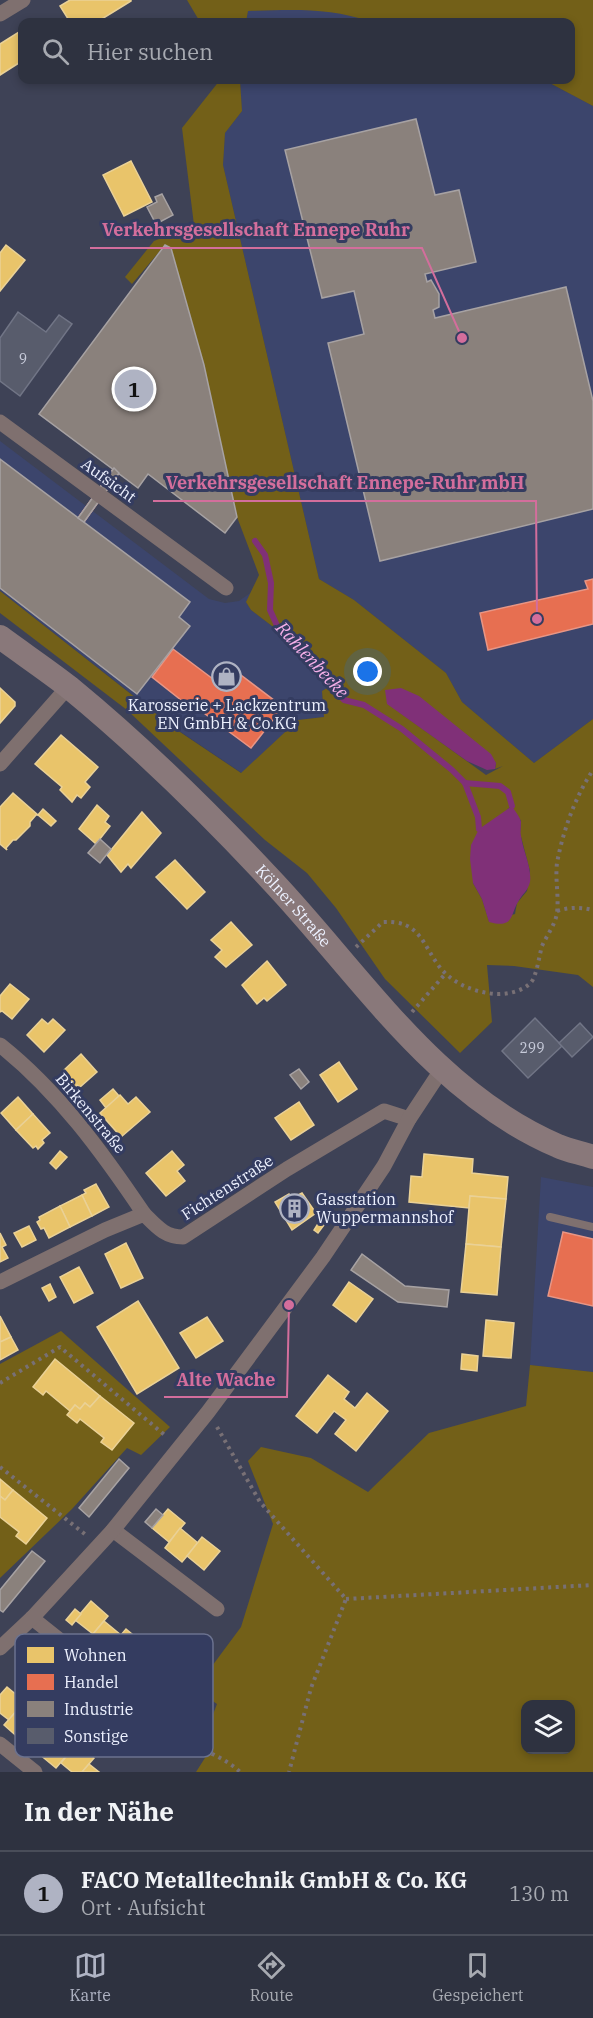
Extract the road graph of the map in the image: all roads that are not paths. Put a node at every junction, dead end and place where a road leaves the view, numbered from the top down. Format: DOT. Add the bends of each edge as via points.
graph roads {
  1 [pos="23,0"];
  2 [pos="0,14"];
  3 [pos="0,422"];
  4 [pos="226,588"];
  5 [pos="0,638"];
  6 [pos="68,687"];
  7 [pos="0,764"];
  8 [pos="0,1045"];
  9 [pos="442,1069"];
  10 [pos="409,1119"];
  11 [pos="593,1157"];
  12 [pos="144,1214"];
  13 [pos="550,1217"];
  14 [pos="593,1227"];
  15 [pos="0,1281"];
  16 [pos="113,1530"];
  17 [pos="216,1609"];
  18 [pos="32,1618"];
  19 [pos="52,1634"];
  20 [pos="0,1648"];
  21 [pos="0,1744"];
  22 [pos="15,1756"];
  23 [pos="16,1757"];
  24 [pos="35,1772"];
  1 -- 2 [label="street"];
  3 -- 4 [label="street, Aufsicht"];
  5 -- 6 [label="main road, Kölner Straße"];
  6 -- 7 [label="street"];
  6 -- 9 [label="main road, Kölner Straße" via="228,835"];
  8 -- 12 [label="street, Birkenstraße" via="43,1083 77,1122"];
  9 -- 10 [label="street"];
  9 -- 11 [label="main road, Kölner Straße" via="484,1104 535,1136"];
  10 -- 12 [label="street, Fichtenstraße" via="384,1111 183,1237 171,1237"];
  10 -- 16 [label="street" via="384,1166 323,1257 208,1412"];
  12 -- 15 [label="street"];
  13 -- 14 [label="lane"];
  16 -- 17 [label="street"];
  16 -- 18 [label="street"];
  18 -- 19 [label="street"];
  18 -- 20 [label="street"];
  21 -- 22 [label="street"];
  23 -- 24 [label="street"];
}
